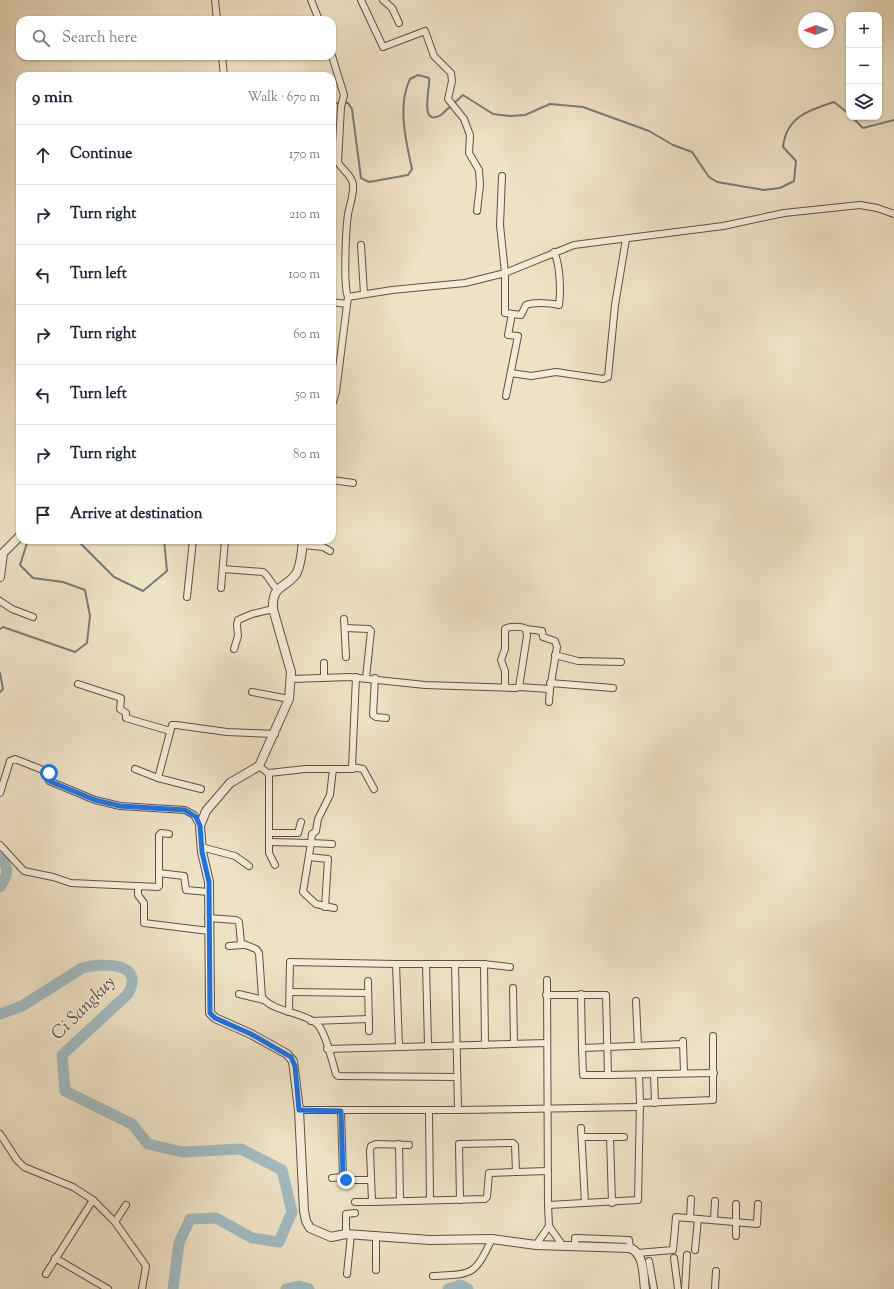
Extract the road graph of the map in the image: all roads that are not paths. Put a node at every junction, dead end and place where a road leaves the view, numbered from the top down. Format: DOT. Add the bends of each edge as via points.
graph roads {
  1 [pos="215,0"];
  2 [pos="311,0"];
  3 [pos="361,0"];
  4 [pos="383,0"];
  5 [pos="217,16"];
  6 [pos="317,16"];
  7 [pos="399,23"];
  8 [pos="222,60"];
  9 [pos="333,60"];
  10 [pos="224,72"];
  11 [pos="339,76"];
  12 [pos="336,77"];
  13 [pos="502,176"];
  14 [pos="477,210"];
  15 [pos="894,214"];
  16 [pos="626,239"];
  17 [pos="361,245"];
  18 [pos="554,252"];
  19 [pos="505,273"];
  20 [pos="364,294"];
  21 [pos="348,297"];
  22 [pos="336,303"];
  23 [pos="346,304"];
  24 [pos="512,314"];
  25 [pos="511,373"];
  26 [pos="336,377"];
  27 [pos="506,396"];
  28 [pos="336,481"];
  29 [pos="353,483"];
  30 [pos="16,540"];
  31 [pos="193,544"];
  32 [pos="225,544"];
  33 [pos="303,544"];
  34 [pos="311,544"];
  35 [pos="330,551"];
  36 [pos="223,569"];
  37 [pos="0,577"];
  38 [pos="221,588"];
  39 [pos="276,590"];
  40 [pos="188,597"];
  41 [pos="0,601"];
  42 [pos="273,609"];
  43 [pos="33,617"];
  44 [pos="344,619"];
  45 [pos="345,628"];
  46 [pos="526,630"];
  47 [pos="234,649"];
  48 [pos="555,655"];
  49 [pos="346,657"];
  50 [pos="621,662"];
  51 [pos="324,663"];
  52 [pos="356,677"];
  53 [pos="324,678"];
  54 [pos="366,678"];
  55 [pos="375,678"];
  56 [pos="292,679"];
  57 [pos="78,684"];
  58 [pos="550,686"];
  59 [pos="505,687"];
  60 [pos="519,687"];
  61 [pos="612,688"];
  62 [pos="252,692"];
  63 [pos="289,699"];
  64 [pos="549,702"];
  65 [pos="386,718"];
  66 [pos="170,731"];
  67 [pos="275,734"];
  68 [pos="259,766"];
  69 [pos="135,768"];
  70 [pos="333,769"];
  71 [pos="352,769"];
  72 [pos="269,773"];
  73 [pos="158,778"];
  74 [pos="201,789"];
  75 [pos="374,789"];
  76 [pos="0,793"];
  77 [pos="301,822"];
  78 [pos="200,826"];
  79 [pos="269,833"];
  80 [pos="169,834"];
  81 [pos="269,842"];
  82 [pos="311,843"];
  83 [pos="0,844"];
  84 [pos="332,844"];
  85 [pos="201,847"];
  86 [pos="309,856"];
  87 [pos="275,865"];
  88 [pos="250,866"];
  89 [pos="159,873"];
  90 [pos="138,886"];
  91 [pos="209,892"];
  92 [pos="324,907"];
  93 [pos="334,908"];
  94 [pos="208,918"];
  95 [pos="208,931"];
  96 [pos="242,945"];
  97 [pos="229,946"];
  98 [pos="396,964"];
  99 [pos="426,964"];
  100 [pos="455,964"];
  101 [pos="484,964"];
  102 [pos="510,967"];
  103 [pos="547,980"];
  104 [pos="368,981"];
  105 [pos="513,988"];
  106 [pos="290,992"];
  107 [pos="368,993"];
  108 [pos="239,994"];
  109 [pos="581,994"];
  110 [pos="546,995"];
  111 [pos="264,1000"];
  112 [pos="636,1001"];
  113 [pos="289,1012"];
  114 [pos="369,1019"];
  115 [pos="311,1021"];
  116 [pos="369,1031"];
  117 [pos="713,1036"];
  118 [pos="547,1043"];
  119 [pos="514,1044"];
  120 [pos="485,1045"];
  121 [pos="428,1046"];
  122 [pos="456,1046"];
  123 [pos="609,1046"];
  124 [pos="638,1046"];
  125 [pos="398,1047"];
  126 [pos="582,1048"];
  127 [pos="327,1049"];
  128 [pos="684,1073"];
  129 [pos="714,1073"];
  130 [pos="608,1075"];
  131 [pos="638,1075"];
  132 [pos="654,1075"];
  133 [pos="456,1077"];
  134 [pos="655,1103"];
  135 [pos="639,1105"];
  136 [pos="547,1108"];
  137 [pos="299,1110"];
  138 [pos="429,1110"];
  139 [pos="458,1110"];
  140 [pos="341,1111"];
  141 [pos="581,1128"];
  142 [pos="0,1134"];
  143 [pos="582,1137"];
  144 [pos="610,1137"];
  145 [pos="624,1137"];
  146 [pos="399,1144"];
  147 [pos="409,1145"];
  148 [pos="548,1171"];
  149 [pos="516,1172"];
  150 [pos="343,1177"];
  151 [pos="332,1178"];
  152 [pos="371,1180"];
  153 [pos="691,1199"];
  154 [pos="93,1200"];
  155 [pos="430,1200"];
  156 [pos="460,1200"];
  157 [pos="400,1201"];
  158 [pos="715,1201"];
  159 [pos="355,1202"];
  160 [pos="372,1202"];
  161 [pos="585,1203"];
  162 [pos="612,1203"];
  163 [pos="736,1204"];
  164 [pos="758,1204"];
  165 [pos="126,1205"];
  166 [pos="548,1205"];
  167 [pos="355,1213"];
  168 [pos="690,1218"];
  169 [pos="698,1219"];
  170 [pos="714,1219"];
  171 [pos="115,1222"];
  172 [pos="736,1222"];
  173 [pos="549,1226"];
  174 [pos="348,1234"];
  175 [pos="376,1235"];
  176 [pos="736,1236"];
  177 [pos="492,1239"];
  178 [pos="536,1245"];
  179 [pos="563,1246"];
  180 [pos="634,1250"];
  181 [pos="695,1250"];
  182 [pos="687,1254"];
  183 [pos="55,1258"];
  184 [pos="674,1258"];
  185 [pos="649,1261"];
  186 [pos="376,1270"];
  187 [pos="716,1271"];
  188 [pos="46,1274"];
  189 [pos="347,1274"];
  190 [pos="432,1276"];
  191 [pos="108,1289"];
  192 [pos="142,1289"];
  193 [pos="145,1289"];
  194 [pos="645,1289"];
  195 [pos="654,1289"];
  196 [pos="678,1289"];
  197 [pos="685,1289"];
  198 [pos="715,1289"];
  1 -- 5 [label="street"];
  2 -- 6 [label="street"];
  3 -- 14 [label="street" via="384,48 422,31 426,32 434,56 451,73 452,81 448,95 451,104 464,119 470,135 469,153 479,170"];
  4 -- 7 [label="street" via="392,8"];
  8 -- 10 [label="street"];
  9 -- 11 [label="street"];
  11 -- 12 [label="street"];
  11 -- 21 [label="street" via="344,92 338,162 353,182 348,215"];
  13 -- 19 [label="street" via="501,245"];
  15 -- 16 [label="street" via="870,207 852,206 784,213 723,226"];
  16 -- 18 [label="street" via="574,245"];
  16 -- 25 [label="street" via="615,305 608,377 603,379 556,372 531,376"];
  17 -- 20 [label="street"];
  18 -- 19 [label="street"];
  18 -- 24 [label="street" via="558,261 558,285 561,289 559,305 528,304 521,315"];
  19 -- 20 [label="street" via="466,284"];
  19 -- 24 [label="street" via="504,311"];
  20 -- 21 [label="street"];
  21 -- 23 [label="street"];
  22 -- 23 [label="street"];
  23 -- 26 [label="street"];
  24 -- 25 [label="street" via="508,334 518,336"];
  25 -- 27 [label="street"];
  28 -- 29 [label="street"];
  30 -- 37 [label="street" via="4,553 0,564"];
  31 -- 40 [label="street"];
  32 -- 36 [label="street"];
  33 -- 39 [label="street" via="296,574"];
  34 -- 35 [label="street"];
  36 -- 38 [label="street"];
  36 -- 39 [label="street" via="263,572"];
  39 -- 42 [label="street"];
  41 -- 43 [label="street"];
  42 -- 47 [label="street" via="238,620 238,636"];
  42 -- 56 [label="street"];
  44 -- 45 [label="street"];
  45 -- 49 [label="street"];
  45 -- 54 [label="street" via="371,631"];
  46 -- 48 [label="street" via="542,631 544,638 556,642"];
  46 -- 59 [label="street" via="523,627 505,629 505,649 501,660 505,671"];
  46 -- 60 [label="street"];
  48 -- 50 [label="street" via="578,661"];
  48 -- 58 [label="street"];
  51 -- 53 [label="street"];
  52 -- 53 [label="street"];
  52 -- 54 [label="street"];
  52 -- 71 [label="street"];
  53 -- 56 [label="street"];
  54 -- 55 [label="street"];
  55 -- 59 [label="street" via="425,685"];
  55 -- 65 [label="street" via="374,714 376,717"];
  56 -- 63 [label="street"];
  57 -- 66 [label="street" via="121,698 120,709 126,713 126,718"];
  58 -- 60 [label="street"];
  58 -- 61 [label="street"];
  58 -- 64 [label="street"];
  59 -- 60 [label="street"];
  62 -- 63 [label="street"];
  63 -- 67 [label="street"];
  66 -- 67 [label="street" via="172,725 176,724 227,732"];
  66 -- 73 [label="street"];
  67 -- 68 [label="street"];
  68 -- 72 [label="street"];
  68 -- 78 [label="street" via="230,783 206,811"];
  69 -- 73 [label="street"];
  70 -- 71 [label="street"];
  70 -- 72 [label="street"];
  70 -- 82 [label="street" via="330,795 318,819 316,831 312,834"];
  71 -- 75 [label="street" via="363,769"];
  72 -- 79 [label="street"];
  73 -- 74 [label="street"];
  76 -- 78 [label="street" via="10,761 14,759 48,772 49,781 72,792 120,806 185,810 194,815"];
  77 -- 79 [label="street" via="298,833"];
  78 -- 85 [label="street"];
  79 -- 81 [label="street"];
  80 -- 89 [label="street" via="159,835"];
  81 -- 82 [label="street"];
  81 -- 87 [label="street" via="271,858"];
  82 -- 84 [label="street"];
  82 -- 86 [label="street"];
  83 -- 90 [label="street" via="24,871 71,883"];
  85 -- 88 [label="street" via="235,856"];
  85 -- 91 [label="street"];
  86 -- 92 [label="street" via="304,892 316,904"];
  86 -- 92 [label="street" via="328,859"];
  89 -- 90 [label="street" via="159,887"];
  89 -- 91 [label="street" via="184,876 186,890"];
  90 -- 95 [label="street" via="138,895 144,903 144,923"];
  91 -- 94 [label="street"];
  92 -- 93 [label="street"];
  94 -- 95 [label="street"];
  94 -- 96 [label="street" via="236,920 240,924"];
  95 -- 137 [label="street" via="210,1013 215,1018 251,1034 291,1057 295,1066"];
  96 -- 97 [label="street"];
  96 -- 111 [label="street" via="256,949 259,953 261,994"];
  98 -- 99 [label="street"];
  98 -- 106 [label="street" via="290,962"];
  98 -- 125 [label="street"];
  99 -- 100 [label="street"];
  99 -- 121 [label="street"];
  100 -- 101 [label="street"];
  100 -- 122 [label="street"];
  101 -- 102 [label="street"];
  101 -- 120 [label="street"];
  103 -- 110 [label="street"];
  104 -- 107 [label="street"];
  105 -- 119 [label="street"];
  106 -- 107 [label="street"];
  106 -- 113 [label="street"];
  107 -- 114 [label="street"];
  108 -- 111 [label="street"];
  109 -- 110 [label="street"];
  109 -- 123 [label="street" via="607,996"];
  109 -- 126 [label="street"];
  110 -- 118 [label="street"];
  111 -- 113 [label="street"];
  112 -- 124 [label="street"];
  113 -- 115 [label="street"];
  114 -- 115 [label="street"];
  114 -- 116 [label="street"];
  115 -- 127 [label="street" via="321,1029"];
  117 -- 129 [label="street"];
  118 -- 119 [label="street"];
  118 -- 136 [label="street"];
  119 -- 120 [label="street"];
  120 -- 122 [label="street"];
  121 -- 122 [label="street"];
  121 -- 125 [label="street"];
  122 -- 133 [label="street"];
  123 -- 124 [label="street"];
  123 -- 126 [label="street"];
  123 -- 130 [label="street"];
  124 -- 128 [label="street" via="683,1042"];
  125 -- 127 [label="street"];
  126 -- 130 [label="street" via="583,1075"];
  127 -- 133 [label="street" via="338,1076"];
  128 -- 129 [label="street"];
  128 -- 132 [label="street"];
  129 -- 134 [label="street" via="713,1100"];
  130 -- 131 [label="street"];
  131 -- 132 [label="street"];
  131 -- 135 [label="street"];
  132 -- 134 [label="street"];
  133 -- 139 [label="street"];
  134 -- 135 [label="street"];
  135 -- 136 [label="street"];
  135 -- 162 [label="street" via="640,1199"];
  136 -- 139 [label="street"];
  136 -- 148 [label="street"];
  137 -- 140 [label="street"];
  137 -- 174 [label="street" via="306,1221 310,1228 324,1235"];
  138 -- 139 [label="street"];
  138 -- 140 [label="street"];
  138 -- 155 [label="street"];
  140 -- 150 [label="street"];
  141 -- 143 [label="street"];
  142 -- 154 [label="street" via="16,1160 24,1167 74,1187"];
  143 -- 144 [label="street"];
  143 -- 161 [label="street"];
  144 -- 145 [label="street"];
  144 -- 162 [label="street"];
  146 -- 147 [label="street"];
  146 -- 152 [label="street" via="371,1146"];
  146 -- 157 [label="street"];
  148 -- 149 [label="street"];
  148 -- 166 [label="street"];
  149 -- 156 [label="street" via="489,1173 487,1198"];
  149 -- 156 [label="street" via="513,1143 460,1144"];
  150 -- 151 [label="street"];
  150 -- 152 [label="street" via="346,1180"];
  152 -- 160 [label="street"];
  153 -- 168 [label="street"];
  154 -- 171 [label="street"];
  154 -- 183 [label="street"];
  155 -- 156 [label="street"];
  155 -- 157 [label="street"];
  157 -- 160 [label="street"];
  158 -- 170 [label="street"];
  159 -- 160 [label="street"];
  161 -- 162 [label="street"];
  161 -- 166 [label="street"];
  163 -- 172 [label="street"];
  164 -- 172 [label="street" via="757,1224"];
  165 -- 171 [label="street"];
  166 -- 173 [label="street"];
  167 -- 174 [label="street" via="346,1214"];
  168 -- 169 [label="street"];
  168 -- 180 [label="street" via="676,1218 673,1250"];
  169 -- 170 [label="street"];
  169 -- 181 [label="street"];
  170 -- 172 [label="street"];
  171 -- 192 [label="street" via="146,1266"];
  172 -- 176 [label="street"];
  173 -- 178 [label="street"];
  173 -- 179 [label="street"];
  174 -- 175 [label="street"];
  174 -- 189 [label="street"];
  175 -- 177 [label="street" via="430,1240"];
  175 -- 186 [label="street"];
  177 -- 178 [label="street"];
  177 -- 190 [label="street" via="481,1263 467,1273"];
  178 -- 179 [label="street"];
  179 -- 180 [label="street"];
  180 -- 194 [label="street" via="640,1257"];
  182 -- 197 [label="street"];
  183 -- 188 [label="street"];
  183 -- 191 [label="street"];
  184 -- 196 [label="street"];
  185 -- 195 [label="street"];
  187 -- 198 [label="street"];
  192 -- 193 [label="street"];
}
